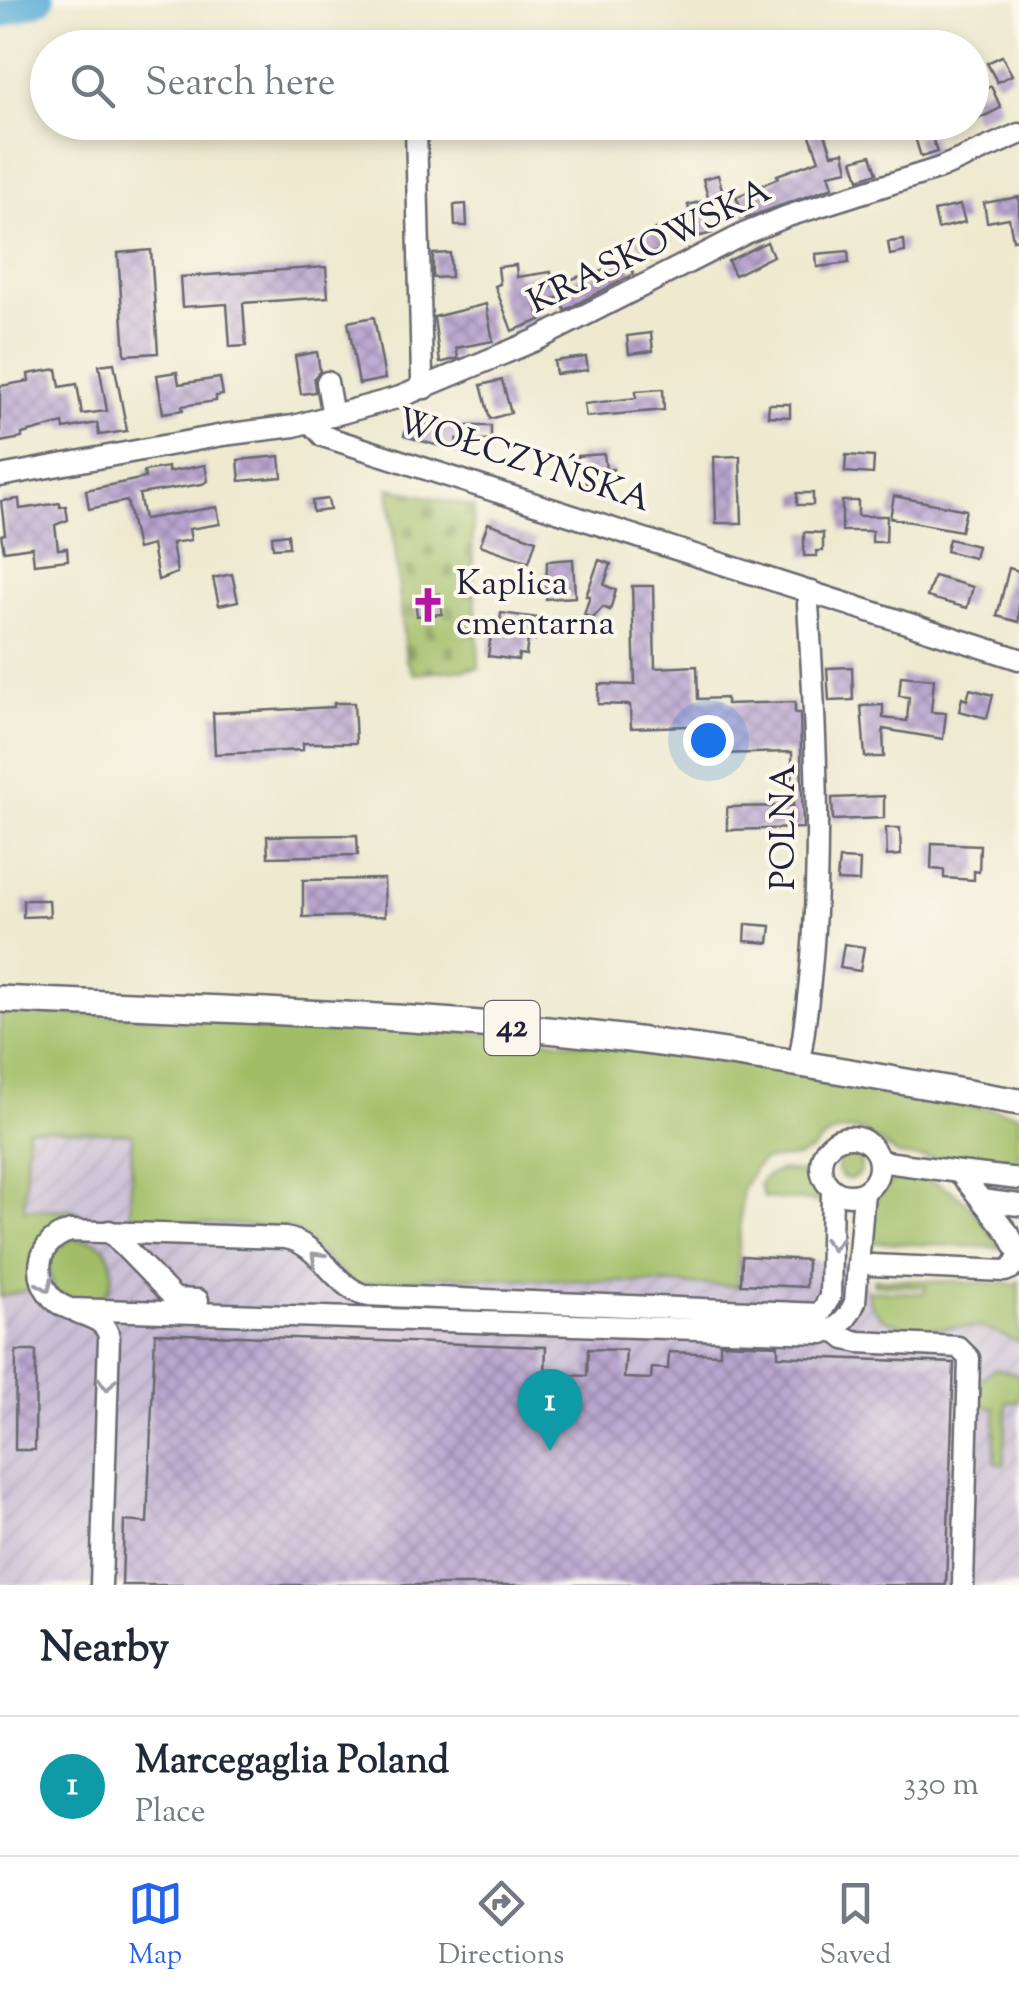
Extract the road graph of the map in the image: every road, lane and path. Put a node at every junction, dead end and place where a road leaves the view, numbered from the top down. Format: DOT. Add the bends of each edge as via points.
graph roads {
  1 [pos="1019,134"];
  2 [pos="416,140"];
  3 [pos="327,382"];
  4 [pos="425,388"];
  5 [pos="333,416"];
  6 [pos="310,422"];
  7 [pos="0,476"];
  8 [pos="812,592"];
  9 [pos="1019,658"];
  10 [pos="0,999"];
  11 [pos="799,1063"];
  12 [pos="1019,1102"];
  13 [pos="879,1161"];
  14 [pos="959,1172"];
  15 [pos="1019,1179"];
  16 [pos="832,1190"];
  17 [pos="864,1192"];
  18 [pos="981,1200"];
  19 [pos="1019,1205"];
  20 [pos="109,1231"];
  21 [pos="1014,1234"];
  22 [pos="1019,1256"];
  23 [pos="872,1265"];
  24 [pos="70,1309"];
  25 [pos="828,1314"];
  26 [pos="101,1585"];
  27 [pos="963,1585"];
  1 -- 4 [label="street, KRASKOWSKA" via="940,168 746,233 536,340"];
  2 -- 4 [label="street"];
  3 -- 5 [label="street"];
  4 -- 5 [label="street, KRASKOWSKA"];
  5 -- 6 [label="street, KRASKOWSKA"];
  6 -- 7 [label="street"];
  6 -- 8 [label="street, WOŁCZYŃSKA" via="324,436"];
  8 -- 9 [label="street, WOŁCZYŃSKA"];
  8 -- 11 [label="street, POLNA" via="819,841 811,996"];
  10 -- 11 [label="main road, 42" via="443,1022"];
  11 -- 12 [label="main road, 42"];
  13 -- 14 [label="street"];
  13 -- 16 [label="street" via="864,1141 837,1140 824,1152 820,1169"];
  13 -- 17 [label="street" via="876,1180"];
  14 -- 15 [label="street"];
  14 -- 18 [label="street"];
  16 -- 17 [label="street"];
  16 -- 25 [label="street, one-way"];
  17 -- 25 [label="street" via="855,1302 850,1315"];
  18 -- 19 [label="street"];
  18 -- 21 [label="street"];
  20 -- 24 [label="street, one-way" via="64,1232 44,1251 41,1283 52,1300"];
  25 -- 20 [label="street, one-way" via="364,1295 296,1240"];
  20 -- 25 [label="street" via="174,1299 800,1323"];
  21 -- 22 [label="street"];
  22 -- 23 [label="street" via="1004,1271"];
  24 -- 25 [label="street" via="823,1333"];
  24 -- 26 [label="street, one-way" via="98,1320 109,1338"];
  25 -- 27 [label="street" via="845,1339 958,1347 968,1358"];
}
